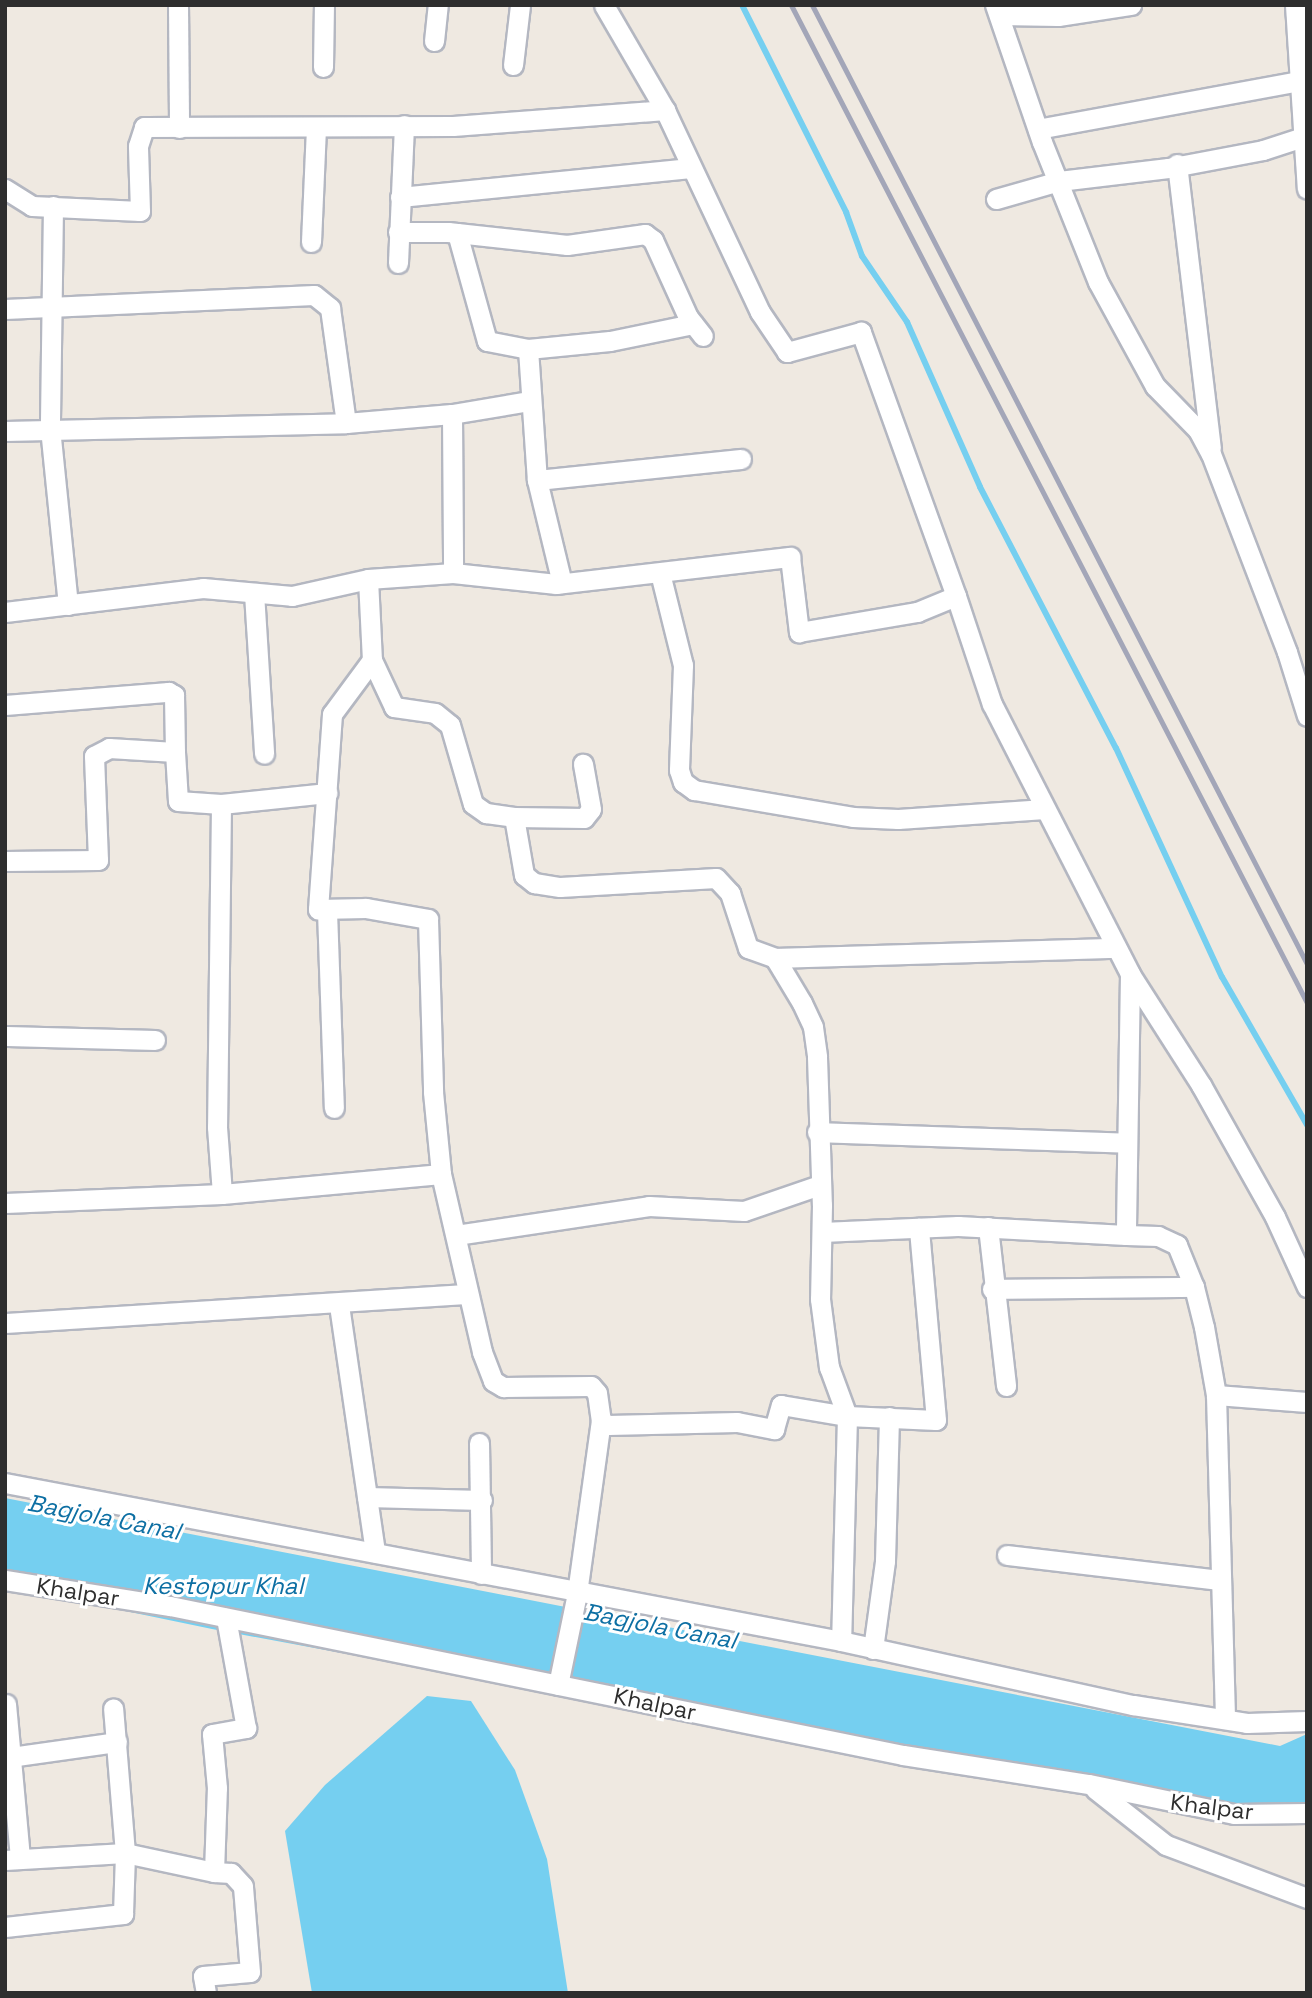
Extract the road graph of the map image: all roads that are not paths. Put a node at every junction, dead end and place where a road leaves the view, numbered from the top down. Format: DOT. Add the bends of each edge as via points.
graph roads {
  1 [pos="178,5"];
  2 [pos="324,5"];
  3 [pos="438,5"];
  4 [pos="520,5"];
  5 [pos="604,5"];
  6 [pos="1131,5"];
  7 [pos="1295,5"];
  8 [pos="997,10"];
  9 [pos="1056,11"];
  10 [pos="434,41"];
  11 [pos="513,65"];
  12 [pos="323,67"];
  13 [pos="1298,81"];
  14 [pos="665,110"];
  15 [pos="404,125"];
  16 [pos="179,128"];
  17 [pos="316,128"];
  18 [pos="1038,129"];
  19 [pos="1303,137"];
  20 [pos="1177,164"];
  21 [pos="691,168"];
  22 [pos="1059,181"];
  23 [pos="5,189"];
  24 [pos="1307,189"];
  25 [pos="400,197"];
  26 [pos="996,199"];
  27 [pos="53,206"];
  28 [pos="398,232"];
  29 [pos="457,233"];
  30 [pos="311,242"];
  31 [pos="398,263"];
  32 [pos="5,309"];
  33 [pos="51,309"];
  34 [pos="528,349"];
  35 [pos="530,401"];
  36 [pos="452,414"];
  37 [pos="346,423"];
  38 [pos="50,428"];
  39 [pos="5,431"];
  40 [pos="1211,454"];
  41 [pos="741,459"];
  42 [pos="537,480"];
  43 [pos="453,573"];
  44 [pos="660,573"];
  45 [pos="368,579"];
  46 [pos="562,583"];
  47 [pos="254,593"];
  48 [pos="956,596"];
  49 [pos="68,605"];
  50 [pos="5,612"];
  51 [pos="372,660"];
  52 [pos="5,705"];
  53 [pos="1307,716"];
  54 [pos="175,752"];
  55 [pos="264,754"];
  56 [pos="583,764"];
  57 [pos="327,793"];
  58 [pos="221,804"];
  59 [pos="1045,809"];
  60 [pos="514,817"];
  61 [pos="5,861"];
  62 [pos="327,911"];
  63 [pos="1116,948"];
  64 [pos="775,958"];
  65 [pos="1130,974"];
  66 [pos="5,1036"];
  67 [pos="155,1040"];
  68 [pos="334,1108"];
  69 [pos="817,1132"];
  70 [pos="1125,1143"];
  71 [pos="441,1174"];
  72 [pos="820,1185"];
  73 [pos="222,1194"];
  74 [pos="5,1203"];
  75 [pos="988,1227"];
  76 [pos="919,1228"];
  77 [pos="822,1232"];
  78 [pos="456,1235"];
  79 [pos="1126,1235"];
  80 [pos="1194,1287"];
  81 [pos="1307,1287"];
  82 [pos="992,1289"];
  83 [pos="468,1294"];
  84 [pos="339,1305"];
  85 [pos="5,1324"];
  86 [pos="1006,1386"];
  87 [pos="1216,1395"];
  88 [pos="1307,1402"];
  89 [pos="847,1416"];
  90 [pos="889,1417"];
  91 [pos="601,1421"];
  92 [pos="478,1443"];
  93 [pos="5,1483"];
  94 [pos="368,1497"];
  95 [pos="482,1500"];
  96 [pos="375,1552"];
  97 [pos="1007,1555"];
  98 [pos="481,1574"];
  99 [pos="5,1580"];
  100 [pos="1219,1580"];
  101 [pos="577,1593"];
  102 [pos="226,1618"];
  103 [pos="841,1641"];
  104 [pos="873,1649"];
  105 [pos="558,1685"];
  106 [pos="6,1704"];
  107 [pos="113,1708"];
  108 [pos="1225,1719"];
  109 [pos="1307,1721"];
  110 [pos="117,1742"];
  111 [pos="10,1757"];
  112 [pos="1089,1784"];
  113 [pos="1307,1813"];
  114 [pos="125,1853"];
  115 [pos="13,1859"];
  116 [pos="214,1872"];
  117 [pos="1307,1898"];
  118 [pos="5,1927"];
  119 [pos="206,1993"];
  1 -- 16 [label="street"];
  2 -- 12 [label="street"];
  3 -- 10 [label="street"];
  4 -- 11 [label="street"];
  5 -- 14 [label="street"];
  6 -- 9 [label="street"];
  7 -- 13 [label="street"];
  8 -- 9 [label="street"];
  8 -- 18 [label="street"];
  13 -- 18 [label="street"];
  13 -- 19 [label="street"];
  14 -- 15 [label="street"];
  14 -- 21 [label="street"];
  15 -- 17 [label="street"];
  15 -- 25 [label="street"];
  16 -- 17 [label="street"];
  16 -- 27 [label="street" via="144,127 138,146 139,211"];
  17 -- 30 [label="street"];
  18 -- 22 [label="street"];
  19 -- 20 [label="street" via="1263,150"];
  19 -- 24 [label="street"];
  20 -- 22 [label="street"];
  20 -- 40 [label="street"];
  21 -- 25 [label="street"];
  21 -- 48 [label="street" via="760,312 786,352 861,332"];
  22 -- 26 [label="street"];
  22 -- 40 [label="street" via="1097,282 1155,386 1198,430"];
  23 -- 27 [label="street" via="32,206"];
  25 -- 28 [label="street"];
  27 -- 33 [label="street"];
  28 -- 29 [label="street"];
  28 -- 31 [label="street"];
  29 -- 34 [label="street" via="487,341"];
  29 -- 34 [label="street" via="567,245 645,234 653,240 698,330"];
  32 -- 33 [label="street"];
  33 -- 37 [label="street" via="314,295 330,307"];
  33 -- 38 [label="street"];
  34 -- 35 [label="street"];
  35 -- 36 [label="street"];
  35 -- 42 [label="street"];
  36 -- 37 [label="street"];
  36 -- 43 [label="street"];
  37 -- 38 [label="street"];
  38 -- 39 [label="street"];
  38 -- 49 [label="street"];
  40 -- 53 [label="street"];
  41 -- 42 [label="street"];
  42 -- 46 [label="street"];
  43 -- 45 [label="street"];
  43 -- 46 [label="street"];
  44 -- 46 [label="street"];
  44 -- 48 [label="street" via="790,557 799,632 917,612"];
  44 -- 59 [label="street" via="682,665 679,770 683,782 694,790 853,817 898,819"];
  45 -- 47 [label="street" via="292,596"];
  45 -- 51 [label="street"];
  47 -- 49 [label="street" via="203,588"];
  47 -- 55 [label="street"];
  48 -- 59 [label="street" via="992,704"];
  49 -- 50 [label="street"];
  51 -- 57 [label="street" via="332,715"];
  51 -- 60 [label="street" via="394,707 435,713 450,725 473,804 486,813"];
  52 -- 54 [label="street" via="168,692 174,695"];
  54 -- 58 [label="street" via="178,801"];
  54 -- 61 [label="street" via="109,748 94,756 98,860"];
  56 -- 60 [label="street" via="591,809 584,818"];
  57 -- 58 [label="street"];
  57 -- 62 [label="street" via="318,909"];
  58 -- 73 [label="street" via="217,1127"];
  59 -- 63 [label="street"];
  60 -- 64 [label="street" via="519,863 534,883 560,887 716,878 730,893 748,948"];
  62 -- 68 [label="street"];
  62 -- 71 [label="street" via="366,908 428,919 433,1092"];
  63 -- 64 [label="street"];
  63 -- 65 [label="street"];
  64 -- 69 [label="street" via="813,1027"];
  65 -- 70 [label="street"];
  65 -- 81 [label="street" via="1201,1085 1275,1217"];
  66 -- 67 [label="street"];
  69 -- 70 [label="street"];
  69 -- 72 [label="street"];
  70 -- 79 [label="street"];
  71 -- 73 [label="street"];
  71 -- 78 [label="street"];
  72 -- 77 [label="street"];
  72 -- 78 [label="street" via="744,1210 649,1206"];
  73 -- 74 [label="street"];
  75 -- 76 [label="street"];
  75 -- 79 [label="street"];
  75 -- 82 [label="street"];
  76 -- 77 [label="street"];
  76 -- 90 [label="street" via="936,1420"];
  77 -- 89 [label="street" via="820,1298 829,1367"];
  78 -- 83 [label="street"];
  79 -- 80 [label="street" via="1169,1239 1177,1245"];
  80 -- 82 [label="street"];
  80 -- 87 [label="street"];
  82 -- 86 [label="street"];
  83 -- 84 [label="street"];
  83 -- 91 [label="street" via="494,1381 503,1387 591,1387 597,1393"];
  84 -- 85 [label="street"];
  84 -- 94 [label="street"];
  87 -- 88 [label="street"];
  87 -- 100 [label="street"];
  89 -- 90 [label="street"];
  89 -- 91 [label="street" via="781,1405 774,1429 737,1422 608,1425"];
  89 -- 103 [label="street"];
  90 -- 104 [label="street" via="885,1561"];
  91 -- 101 [label="street"];
  92 -- 95 [label="street"];
  93 -- 96 [label="street"];
  94 -- 95 [label="street"];
  94 -- 96 [label="street"];
  95 -- 98 [label="street"];
  96 -- 98 [label="street"];
  97 -- 100 [label="street"];
  98 -- 101 [label="street"];
  99 -- 102 [label="street, Khalpar"];
  100 -- 108 [label="street"];
  101 -- 103 [label="street"];
  101 -- 105 [label="street"];
  102 -- 105 [label="street, Khalpar"];
  102 -- 116 [label="street" via="246,1728 212,1734 217,1788"];
  103 -- 104 [label="street"];
  104 -- 108 [label="street" via="1133,1705"];
  105 -- 112 [label="street, Khalpar" via="903,1755"];
  106 -- 111 [label="street"];
  107 -- 110 [label="street"];
  108 -- 109 [label="street"];
  110 -- 111 [label="street"];
  110 -- 114 [label="street"];
  111 -- 115 [label="street"];
  112 -- 113 [label="street, Khalpar" via="1234,1814"];
  112 -- 117 [label="street" via="1166,1845"];
  114 -- 115 [label="street"];
  114 -- 116 [label="street"];
  114 -- 118 [label="street" via="122,1914"];
  116 -- 119 [label="street" via="232,1873 243,1886 250,1972 203,1976"];
}
